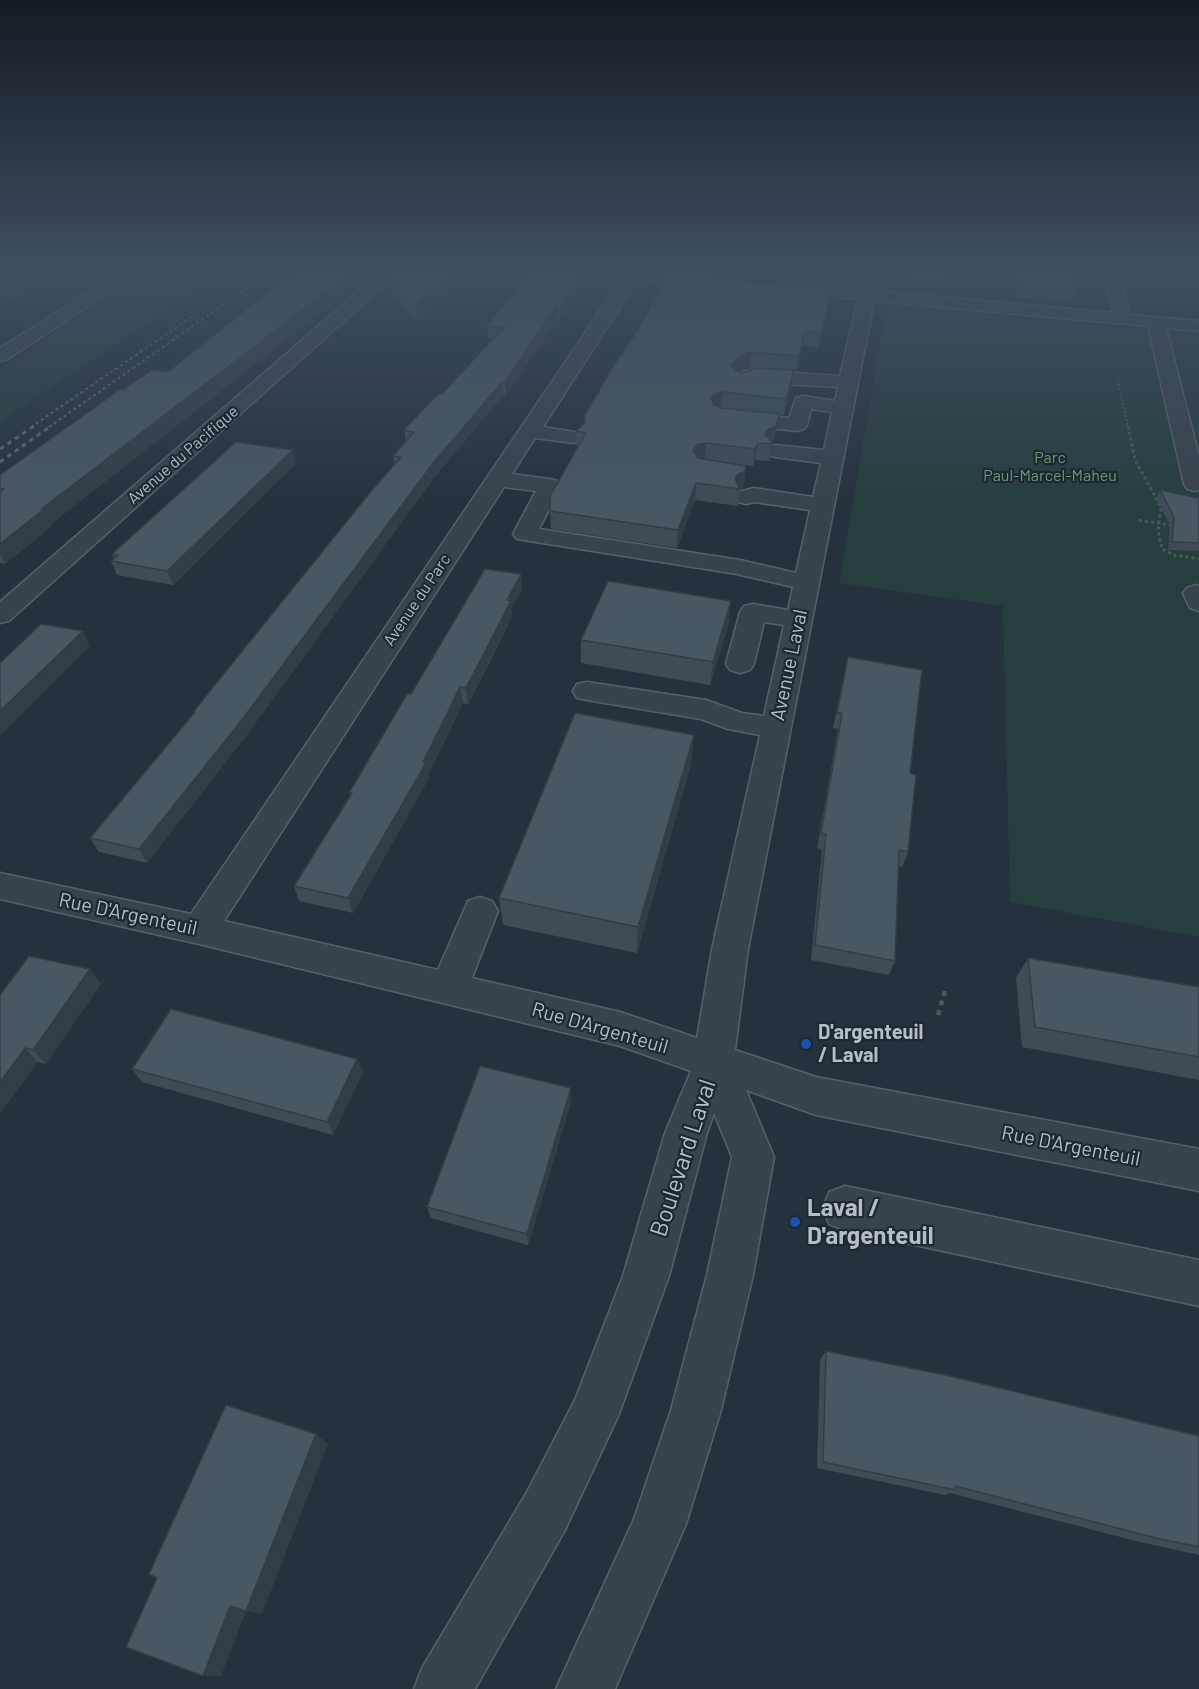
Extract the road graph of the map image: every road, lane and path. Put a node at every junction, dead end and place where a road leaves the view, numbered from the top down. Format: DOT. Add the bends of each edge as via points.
graph roads {
  1 [pos="303,349"];
  2 [pos="584,349"];
  3 [pos="854,349"];
  4 [pos="1162,349"];
  5 [pos="1118,380"];
  6 [pos="846,395"];
  7 [pos="803,402"];
  8 [pos="721,416"];
  9 [pos="529,431"];
  10 [pos="754,433"];
  11 [pos="574,437"];
  12 [pos="833,458"];
  13 [pos="497,479"];
  14 [pos="1195,484"];
  15 [pos="750,489"];
  16 [pos="823,505"];
  17 [pos="1139,520"];
  18 [pos="1159,523"];
  19 [pos="1170,525"];
  20 [pos="688,538"];
  21 [pos="1178,556"];
  22 [pos="1199,559"];
  23 [pos="706,561"];
  24 [pos="1180,564"];
  25 [pos="806,582"];
  26 [pos="1199,594"];
  27 [pos="1199,603"];
  28 [pos="0,615"];
  29 [pos="798,620"];
  30 [pos="740,664"];
  31 [pos="587,691"];
  32 [pos="776,728"];
  33 [pos="7,897"];
  34 [pos="480,911"];
  35 [pos="199,930"];
  36 [pos="449,989"];
  37 [pos="945,991"];
  38 [pos="938,1015"];
  39 [pos="714,1062"];
  40 [pos="1199,1170"];
  41 [pos="845,1208"];
  42 [pos="1199,1283"];
  43 [pos="443,1689"];
  44 [pos="585,1689"];
  1 -- 28 [label="street, Avenue du Pacifique"];
  2 -- 9 [label="street, Avenue du Parc"];
  3 -- 6 [label="street, Avenue Laval"];
  4 -- 14 [label="street"];
  5 -- 18 [label="path" via="1135,460 1161,507"];
  6 -- 7 [label="street"];
  6 -- 7 [label="street" via="766,373 750,376 739,385"];
  6 -- 12 [label="street, Avenue Laval"];
  7 -- 8 [label="street" via="797,425"];
  9 -- 11 [label="street"];
  9 -- 13 [label="street, Avenue du Parc"];
  10 -- 12 [label="street" via="787,436 780,452"];
  12 -- 16 [label="street, Avenue Laval"];
  13 -- 23 [label="street" via="550,486 525,534"];
  13 -- 35 [label="street, Avenue du Parc"];
  15 -- 16 [label="street"];
  16 -- 25 [label="street, Avenue Laval"];
  17 -- 18 [label="path"];
  18 -- 19 [label="path"];
  18 -- 21 [label="path" via="1162,549"];
  20 -- 23 [label="street" via="712,542"];
  21 -- 22 [label="path"];
  21 -- 24 [label="path"];
  23 -- 25 [label="street"];
  25 -- 29 [label="street, Avenue Laval"];
  26 -- 27 [label="street" via="1196,593"];
  29 -- 30 [label="street" via="749,610"];
  29 -- 32 [label="street, Avenue Laval"];
  31 -- 32 [label="street" via="706,710 738,722"];
  32 -- 39 [label="street, Avenue Laval" via="724,980"];
  33 -- 35 [label="street, Rue D'Argenteuil"];
  34 -- 36 [label="street"];
  35 -- 36 [label="street, Rue D'Argenteuil"];
  36 -- 39 [label="street, Rue D'Argenteuil" via="620,1029"];
  37 -- 38 [label="path"];
  39 -- 40 [label="street, Rue D'Argenteuil" via="816,1096"];
  39 -- 43 [label="street, Boulevard Laval" via="686,1133 646,1276 594,1414 546,1511"];
  39 -- 44 [label="street, Boulevard Laval" via="753,1157 730,1275 696,1410 659,1524"];
  41 -- 42 [label="street"];
}
